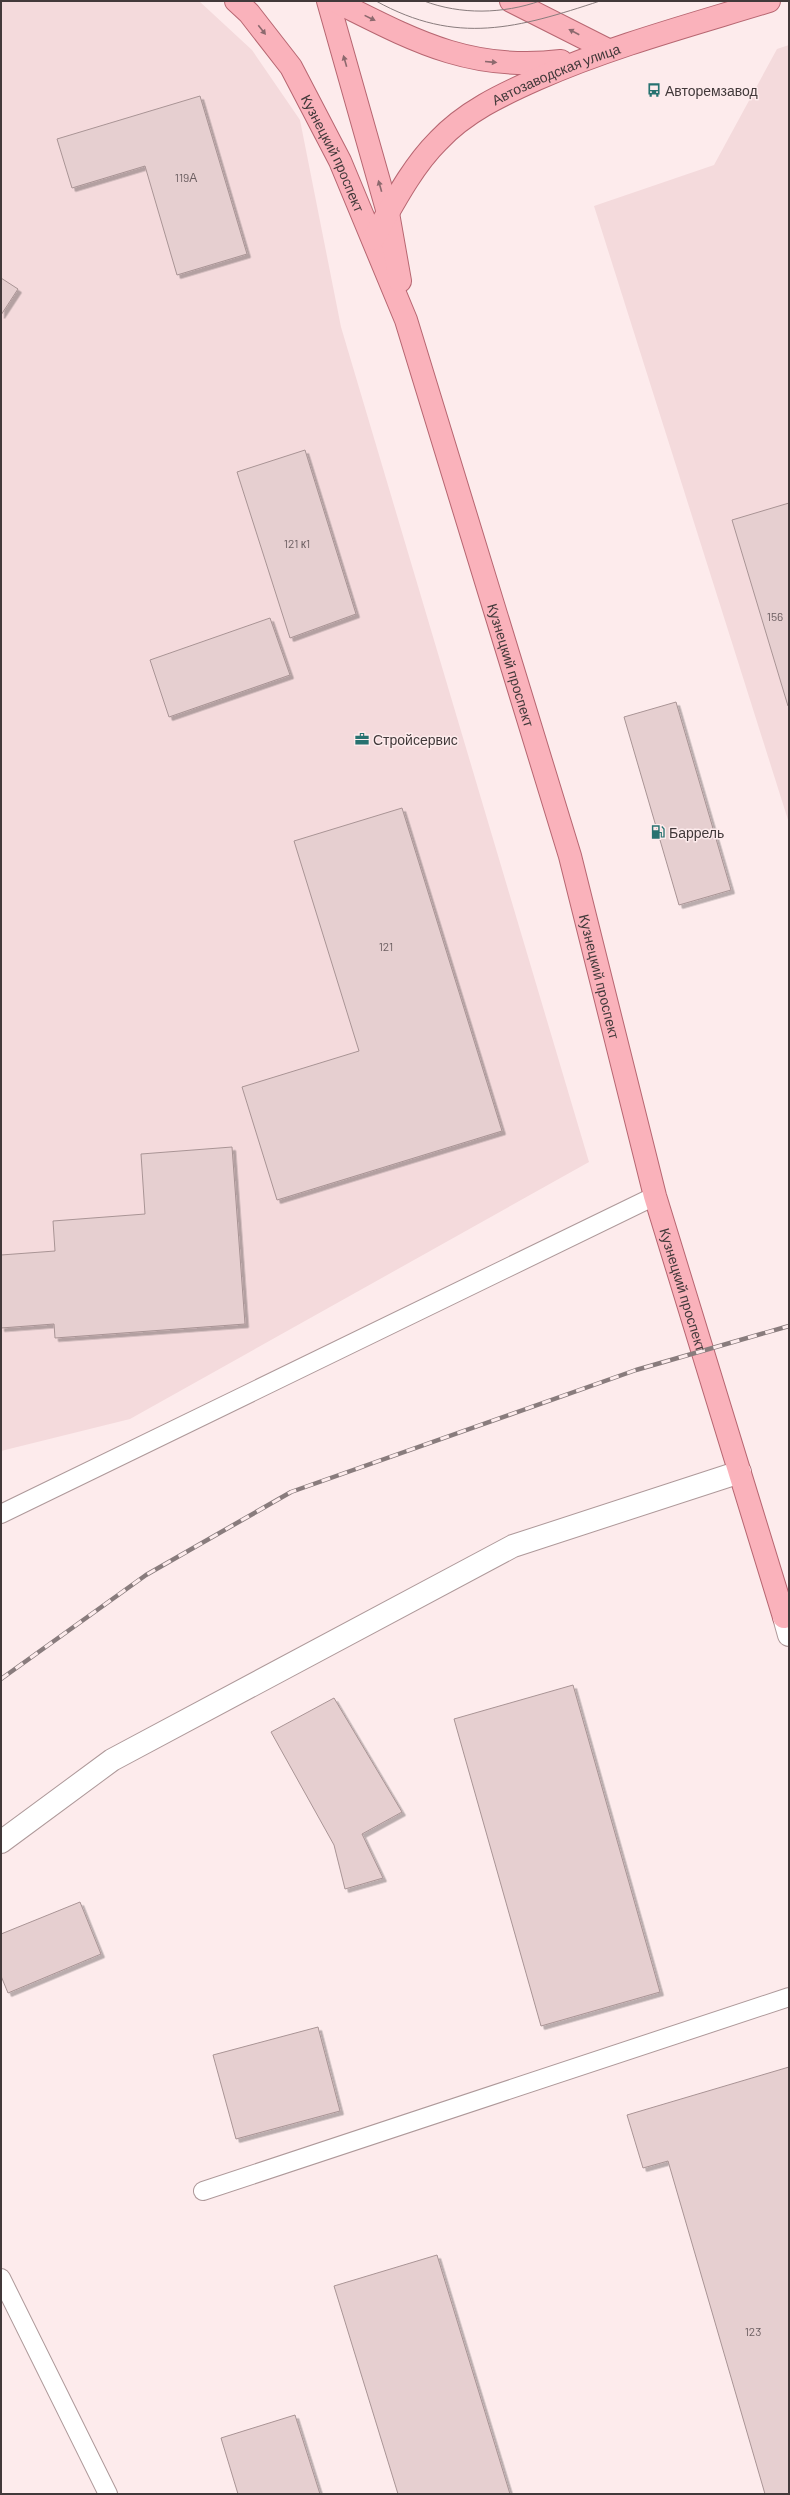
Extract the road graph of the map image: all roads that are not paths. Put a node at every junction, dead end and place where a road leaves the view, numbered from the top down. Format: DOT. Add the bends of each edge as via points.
graph roads {
  1 [pos="236,1"];
  2 [pos="328,1"];
  3 [pos="335,1"];
  4 [pos="511,1"];
  5 [pos="769,1"];
  6 [pos="608,50"];
  7 [pos="583,58"];
  8 [pos="388,213"];
  9 [pos="373,239"];
  10 [pos="406,320"];
  11 [pos="655,1196"];
  12 [pos="740,1472"];
  13 [pos="1,1514"];
  14 [pos="787,1622"];
  15 [pos="1,1842"];
  16 [pos="789,1997"];
  17 [pos="203,2191"];
  18 [pos="1,2278"];
  19 [pos="108,2494"];
  1 -- 9 [label="main road, Кузнецкий проспект, one-way" via="249,13 291,67 340,161"];
  8 -- 2 [label="main road, Кузнецкий проспект, one-way"];
  3 -- 7 [label="main road, one-way" via="445,52 487,62 533,64"];
  6 -- 4 [label="main road, one-way"];
  5 -- 6 [label="main road, Автозаводская улица"];
  6 -- 7 [label="main road, Автозаводская улица"];
  7 -- 8 [label="main road, Автозаводская улица" via="485,103 457,123 437,141"];
  8 -- 9 [label="main road, Автозаводская улица"];
  8 -- 10 [label="main road, Кузнецкий проспект"];
  9 -- 10 [label="main road, Кузнецкий проспект"];
  10 -- 11 [label="main road, Кузнецкий проспект" via="570,856"];
  11 -- 12 [label="main road, Кузнецкий проспект"];
  11 -- 13 [label="lane"];
  12 -- 14 [label="main road, Кузнецкий проспект"];
  12 -- 15 [label="street" via="513,1546 112,1760"];
  16 -- 17 [label="lane"];
  18 -- 19 [label="lane"];
}
